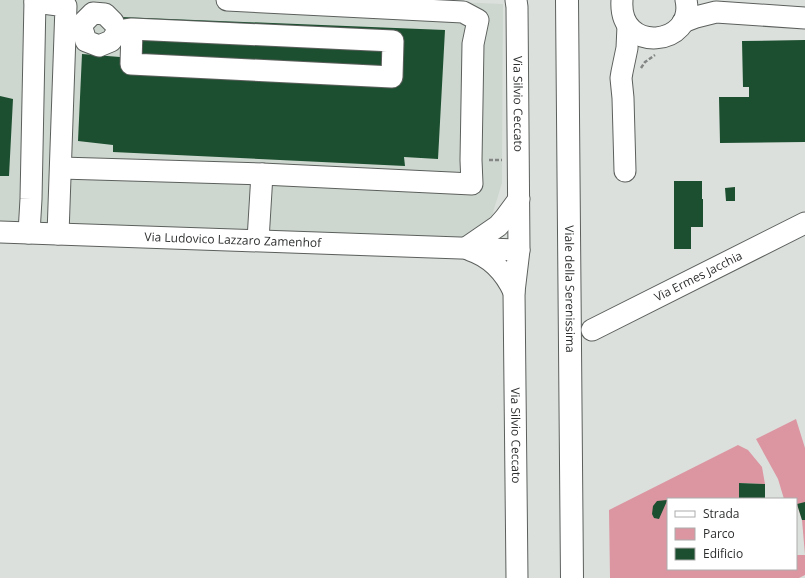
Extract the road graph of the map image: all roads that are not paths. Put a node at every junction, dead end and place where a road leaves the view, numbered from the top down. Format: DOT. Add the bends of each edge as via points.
graph roads {
  1 [pos="226,0"];
  2 [pos="568,0"];
  3 [pos="622,0"];
  4 [pos="686,0"];
  5 [pos="693,0"];
  6 [pos="35,1"];
  7 [pos="74,3"];
  8 [pos="517,4"];
  9 [pos="716,12"];
  10 [pos="805,18"];
  11 [pos="683,22"];
  12 [pos="123,25"];
  13 [pos="628,26"];
  14 [pos="657,46"];
  15 [pos="623,98"];
  16 [pos="61,168"];
  17 [pos="625,171"];
  18 [pos="262,174"];
  19 [pos="519,199"];
  20 [pos="805,223"];
  21 [pos="0,232"];
  22 [pos="29,233"];
  23 [pos="58,234"];
  24 [pos="258,240"];
  25 [pos="466,248"];
  26 [pos="519,250"];
  27 [pos="514,292"];
  28 [pos="592,330"];
  29 [pos="517,578"];
  30 [pos="572,578"];
  1 -- 18 [label="street" via="463,12 478,20 473,44 472,184"];
  2 -- 30 [label="main road, Viale della Serenissima"];
  3 -- 13 [label="street" via="624,18"];
  4 -- 11 [label="street"];
  5 -- 9 [label="street"];
  6 -- 7 [label="street"];
  6 -- 22 [label="street"];
  7 -- 16 [label="street"];
  8 -- 19 [label="street, Via Silvio Ceccato"];
  9 -- 10 [label="street"];
  9 -- 11 [label="street"];
  11 -- 14 [label="street"];
  12 -- 12 [label="street" via="131,64 392,77 393,41"];
  13 -- 14 [label="street"];
  13 -- 15 [label="street" via="622,72"];
  14 -- 15 [label="street" via="646,47 636,57 628,73"];
  15 -- 17 [label="street"];
  16 -- 18 [label="street"];
  16 -- 23 [label="street"];
  18 -- 24 [label="street"];
  19 -- 25 [label="street" via="498,226"];
  19 -- 26 [label="street, Via Silvio Ceccato"];
  20 -- 28 [label="street, Via Ermes Jacchia"];
  21 -- 22 [label="street, Via Ludovico Lazzaro Zamenhof"];
  22 -- 23 [label="street, Via Ludovico Lazzaro Zamenhof"];
  23 -- 24 [label="street, Via Ludovico Lazzaro Zamenhof"];
  24 -- 25 [label="street, Via Ludovico Lazzaro Zamenhof"];
  25 -- 26 [label="street, Via Ludovico Lazzaro Zamenhof"];
  25 -- 27 [label="street" via="484,256 500,268"];
  26 -- 27 [label="street, Via Silvio Ceccato"];
  27 -- 29 [label="street, Via Silvio Ceccato"];
}
